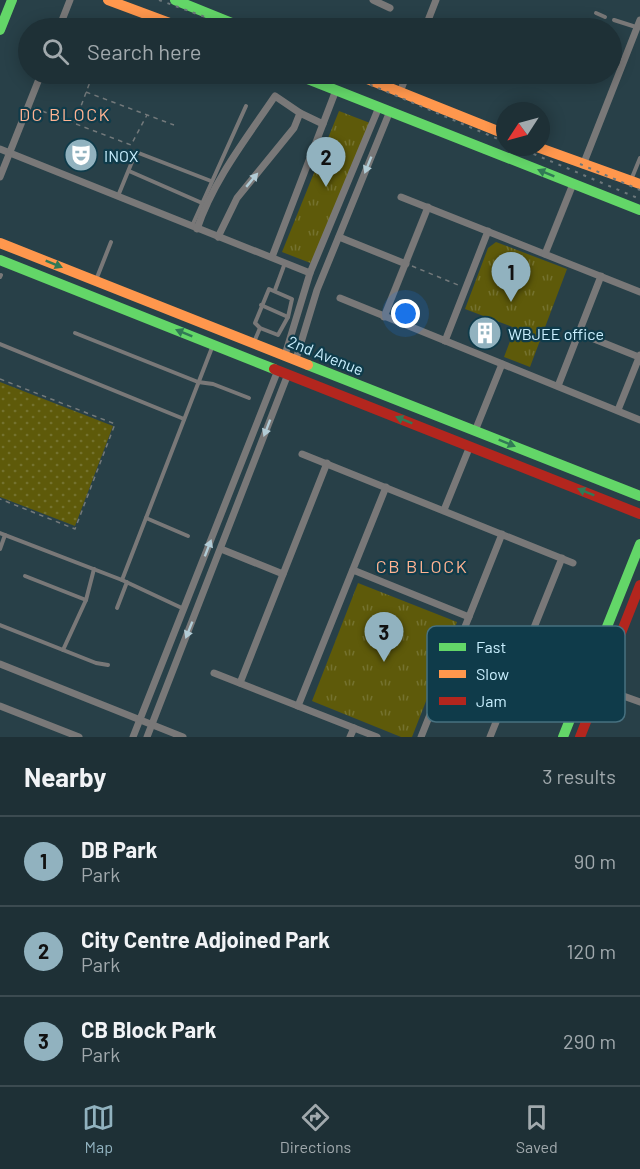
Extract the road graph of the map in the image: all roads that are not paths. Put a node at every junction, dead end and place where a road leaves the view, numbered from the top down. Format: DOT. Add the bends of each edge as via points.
graph roads {
  1 [pos="12,0"];
  2 [pos="70,0"];
  3 [pos="108,0"];
  4 [pos="175,0"];
  5 [pos="374,0"];
  6 [pos="436,0"];
  7 [pos="390,8"];
  8 [pos="596,13"];
  9 [pos="605,17"];
  10 [pos="63,18"];
  11 [pos="156,18"];
  12 [pos="219,18"];
  13 [pos="428,18"];
  14 [pos="622,21"];
  15 [pos="639,24"];
  16 [pos="0,30"];
  17 [pos="622,67"];
  18 [pos="37,84"];
  19 [pos="321,84"];
  20 [pos="380,84"];
  21 [pos="403,84"];
  22 [pos="615,84"];
  23 [pos="336,90"];
  24 [pos="400,92"];
  25 [pos="246,106"];
  26 [pos="384,109"];
  27 [pos="300,113"];
  28 [pos="458,114"];
  29 [pos="323,124"];
  30 [pos="496,130"];
  31 [pos="450,135"];
  32 [pos="0,150"];
  33 [pos="550,152"];
  34 [pos="9,153"];
  35 [pos="640,158"];
  36 [pos="583,165"];
  37 [pos="129,171"];
  38 [pos="0,177"];
  39 [pos="211,181"];
  40 [pos="635,183"];
  41 [pos="573,184"];
  42 [pos="118,196"];
  43 [pos="401,197"];
  44 [pos="202,203"];
  45 [pos="428,207"];
  46 [pos="640,210"];
  47 [pos="195,227"];
  48 [pos="488,231"];
  49 [pos="218,237"];
  50 [pos="339,237"];
  51 [pos="111,242"];
  52 [pos="0,243"];
  53 [pos="545,254"];
  54 [pos="272,257"];
  55 [pos="316,258"];
  56 [pos="0,260"];
  57 [pos="285,263"];
  58 [pos="328,263"];
  59 [pos="406,264"];
  60 [pos="310,273"];
  61 [pos="601,276"];
  62 [pos="96,281"];
  63 [pos="275,290"];
  64 [pos="640,292"];
  65 [pos="340,298"];
  66 [pos="261,305"];
  67 [pos="384,316"];
  68 [pos="288,317"];
  69 [pos="260,328"];
  70 [pos="75,333"];
  71 [pos="579,333"];
  72 [pos="250,341"];
  73 [pos="445,341"];
  74 [pos="0,344"];
  75 [pos="213,344"];
  76 [pos="240,355"];
  77 [pos="285,355"];
  78 [pos="640,356"];
  79 [pos="296,359"];
  80 [pos="502,364"];
  81 [pos="283,372"];
  82 [pos="198,382"];
  83 [pos="558,386"];
  84 [pos="249,398"];
  85 [pos="618,410"];
  86 [pos="184,419"];
  87 [pos="640,420"];
  88 [pos="475,431"];
  89 [pos="470,446"];
  90 [pos="302,454"];
  91 [pos="327,463"];
  92 [pos="386,487"];
  93 [pos="640,496"];
  94 [pos="444,510"];
  95 [pos="640,514"];
  96 [pos="146,518"];
  97 [pos="3,533"];
  98 [pos="502,534"];
  99 [pos="188,536"];
  100 [pos="640,544"];
  101 [pos="0,549"];
  102 [pos="221,549"];
  103 [pos="562,558"];
  104 [pos="573,563"];
  105 [pos="94,569"];
  106 [pos="353,570"];
  107 [pos="283,574"];
  108 [pos="25,576"];
  109 [pos="124,581"];
  110 [pos="640,585"];
  111 [pos="86,600"];
  112 [pos="185,606"];
  113 [pos="199,606"];
  114 [pos="117,608"];
  115 [pos="469,617"];
  116 [pos="0,625"];
  117 [pos="465,626"];
  118 [pos="534,626"];
  119 [pos="607,626"];
  120 [pos="624,626"];
  121 [pos="63,650"];
  122 [pos="0,664"];
  123 [pos="108,665"];
  124 [pos="214,673"];
  125 [pos="240,683"];
  126 [pos="625,697"];
  127 [pos="640,702"];
  128 [pos="0,706"];
  129 [pos="298,706"];
  130 [pos="140,720"];
  131 [pos="427,722"];
  132 [pos="496,722"];
  133 [pos="569,722"];
  134 [pos="586,722"];
  135 [pos="152,725"];
  136 [pos="354,728"];
  137 [pos="79,737"];
  138 [pos="133,737"];
  139 [pos="147,737"];
  140 [pos="183,737"];
  141 [pos="350,737"];
  142 [pos="377,737"];
  143 [pos="421,737"];
  144 [pos="490,737"];
  145 [pos="563,737"];
  146 [pos="580,737"];
  1 -- 16 [label="street"];
  2 -- 10 [label="street"];
  3 -- 11 [label="street"];
  4 -- 12 [label="street"];
  5 -- 7 [label="street"];
  6 -- 13 [label="street"];
  8 -- 9 [label="lane"];
  14 -- 15 [label="lane"];
  15 -- 17 [label="street"];
  18 -- 34 [label="street"];
  19 -- 23 [label="street"];
  20 -- 24 [label="street"];
  21 -- 24 [label="street"];
  22 -- 36 [label="street"];
  23 -- 26 [label="street"];
  23 -- 29 [label="street"];
  24 -- 28 [label="street"];
  25 -- 39 [label="lane"];
  26 -- 31 [label="street"];
  26 -- 50 [label="street, one-way"];
  26 -- 55 [label="street"];
  27 -- 29 [label="street"];
  27 -- 47 [label="street" via="275,96 213,187"];
  49 -- 27 [label="street, one-way" via="237,198 294,128"];
  28 -- 30 [label="street"];
  28 -- 31 [label="street"];
  29 -- 54 [label="street"];
  41 -- 31 [label="street, one-way"];
  32 -- 34 [label="street"];
  33 -- 36 [label="street"];
  34 -- 38 [label="street"];
  34 -- 42 [label="street"];
  35 -- 40 [label="lane"];
  36 -- 40 [label="street"];
  37 -- 39 [label="lane" via="136,152"];
  37 -- 42 [label="lane"];
  37 -- 44 [label="lane"];
  39 -- 44 [label="lane"];
  41 -- 46 [label="street"];
  41 -- 53 [label="street"];
  42 -- 47 [label="street"];
  43 -- 45 [label="street"];
  44 -- 47 [label="lane"];
  45 -- 48 [label="street"];
  45 -- 59 [label="street"];
  47 -- 49 [label="street"];
  48 -- 53 [label="street"];
  48 -- 73 [label="street"];
  49 -- 54 [label="street"];
  50 -- 58 [label="street"];
  50 -- 59 [label="street"];
  51 -- 62 [label="lane"];
  52 -- 62 [label="street, 2nd Avenue, one-way"];
  53 -- 61 [label="street"];
  54 -- 57 [label="street"];
  55 -- 58 [label="street"];
  55 -- 60 [label="street"];
  75 -- 56 [label="street, 2nd Avenue, one-way"];
  57 -- 60 [label="street"];
  57 -- 63 [label="lane"];
  58 -- 79 [label="street"];
  59 -- 67 [label="street"];
  60 -- 77 [label="street"];
  61 -- 64 [label="street"];
  61 -- 71 [label="street"];
  62 -- 72 [label="street, 2nd Avenue"];
  63 -- 66 [label="lane" via="269,289"];
  63 -- 68 [label="lane" via="292,299"];
  65 -- 67 [label="street"];
  66 -- 68 [label="lane"];
  66 -- 69 [label="lane" via="255,323"];
  67 -- 73 [label="street"];
  68 -- 69 [label="lane" via="278,335"];
  69 -- 72 [label="lane"];
  70 -- 82 [label="lane"];
  71 -- 78 [label="street"];
  71 -- 83 [label="street"];
  72 -- 76 [label="street"];
  72 -- 77 [label="street, 2nd Avenue"];
  73 -- 80 [label="street"];
  74 -- 86 [label="lane"];
  75 -- 76 [label="street, 2nd Avenue"];
  75 -- 82 [label="lane"];
  76 -- 81 [label="street, 2nd Avenue"];
  77 -- 79 [label="street, 2nd Avenue"];
  78 -- 85 [label="street"];
  79 -- 88 [label="street, 2nd Avenue"];
  80 -- 83 [label="street"];
  80 -- 88 [label="street"];
  89 -- 81 [label="street, 2nd Avenue, one-way"];
  81 -- 102 [label="street, one-way"];
  112 -- 81 [label="street, one-way"];
  82 -- 84 [label="lane"];
  82 -- 86 [label="lane"];
  83 -- 85 [label="street"];
  85 -- 87 [label="street"];
  86 -- 96 [label="lane"];
  88 -- 93 [label="street, 2nd Avenue, one-way"];
  89 -- 94 [label="street"];
  95 -- 89 [label="street, 2nd Avenue, one-way"];
  90 -- 91 [label="street"];
  91 -- 92 [label="street"];
  91 -- 107 [label="street"];
  92 -- 94 [label="street"];
  92 -- 106 [label="street"];
  94 -- 98 [label="street"];
  96 -- 99 [label="lane"];
  96 -- 109 [label="lane"];
  97 -- 101 [label="lane"];
  97 -- 105 [label="lane"];
  98 -- 103 [label="street"];
  98 -- 115 [label="street"];
  100 -- 119 [label="street"];
  102 -- 107 [label="street"];
  102 -- 113 [label="street"];
  103 -- 104 [label="street"];
  103 -- 118 [label="street"];
  105 -- 109 [label="lane"];
  105 -- 111 [label="lane"];
  106 -- 115 [label="street"];
  106 -- 129 [label="street"];
  107 -- 125 [label="street"];
  108 -- 111 [label="lane"];
  109 -- 112 [label="lane"];
  109 -- 114 [label="lane"];
  110 -- 120 [label="street"];
  111 -- 121 [label="lane"];
  112 -- 113 [label="street"];
  112 -- 130 [label="street"];
  113 -- 135 [label="street, one-way"];
  115 -- 117 [label="street"];
  116 -- 121 [label="lane"];
  121 -- 123 [label="lane"];
  122 -- 130 [label="street"];
  124 -- 125 [label="street"];
  125 -- 129 [label="street"];
  126 -- 127 [label="street"];
  128 -- 137 [label="street"];
  129 -- 136 [label="street"];
  130 -- 135 [label="street"];
  130 -- 138 [label="street"];
  131 -- 143 [label="street"];
  132 -- 144 [label="street"];
  133 -- 145 [label="street"];
  134 -- 146 [label="street"];
  135 -- 139 [label="street"];
  135 -- 140 [label="street"];
  136 -- 141 [label="street"];
  136 -- 142 [label="street"];
}
